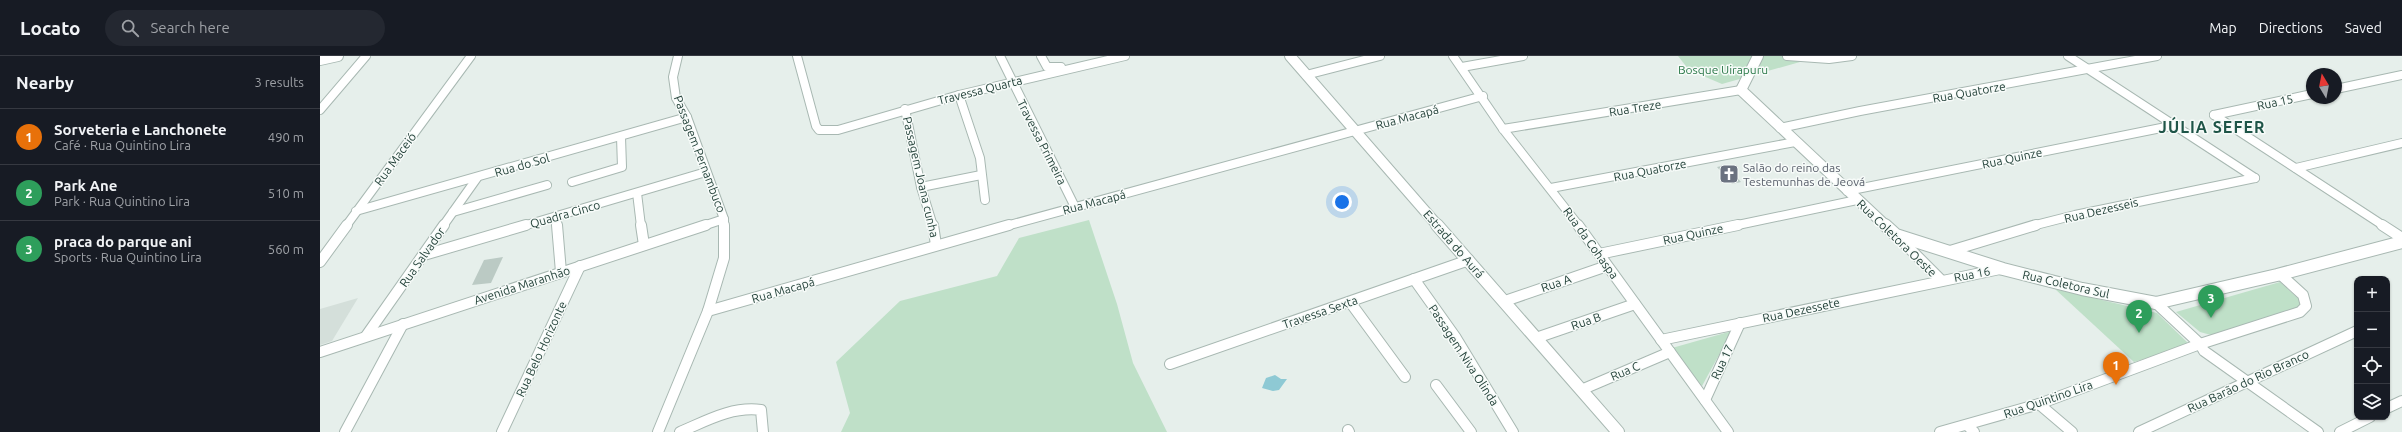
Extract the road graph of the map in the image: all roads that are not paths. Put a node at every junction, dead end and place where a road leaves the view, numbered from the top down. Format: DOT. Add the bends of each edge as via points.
graph roads {
  1 [pos="338,56"];
  2 [pos="366,56"];
  3 [pos="470,56"];
  4 [pos="678,56"];
  5 [pos="797,56"];
  6 [pos="1000,56"];
  7 [pos="1041,56"];
  8 [pos="1107,56"];
  9 [pos="1125,56"];
  10 [pos="1290,56"];
  11 [pos="1380,56"];
  12 [pos="1453,56"];
  13 [pos="1523,56"];
  14 [pos="1758,56"];
  15 [pos="1787,56"];
  16 [pos="1852,56"];
  17 [pos="2068,56"];
  18 [pos="2116,56"];
  19 [pos="2157,56"];
  20 [pos="1096,57"];
  21 [pos="320,60"];
  22 [pos="2126,62"];
  23 [pos="1462,67"];
  24 [pos="2089,69"];
  25 [pos="1306,75"];
  26 [pos="2402,75"];
  27 [pos="1012,83"];
  28 [pos="2342,89"];
  29 [pos="1741,90"];
  30 [pos="959,95"];
  31 [pos="2306,95"];
  32 [pos="1483,96"];
  33 [pos="905,109"];
  34 [pos="320,110"];
  35 [pos="687,117"];
  36 [pos="2176,125"];
  37 [pos="1780,128"];
  38 [pos="1503,129"];
  39 [pos="1355,131"];
  40 [pos="621,137"];
  41 [pos="1795,142"];
  42 [pos="2402,143"];
  43 [pos="2296,168"];
  44 [pos="706,172"];
  45 [pos="981,175"];
  46 [pos="477,178"];
  47 [pos="572,182"];
  48 [pos="548,185"];
  49 [pos="921,186"];
  50 [pos="1551,188"];
  51 [pos="1847,192"];
  52 [pos="637,193"];
  53 [pos="985,200"];
  54 [pos="1857,200"];
  55 [pos="1075,207"];
  56 [pos="356,211"];
  57 [pos="453,212"];
  58 [pos="556,216"];
  59 [pos="724,219"];
  60 [pos="1896,235"];
  61 [pos="2402,238"];
  62 [pos="2402,242"];
  63 [pos="644,245"];
  64 [pos="936,245"];
  65 [pos="1950,251"];
  66 [pos="1599,254"];
  67 [pos="424,255"];
  68 [pos="1469,260"];
  69 [pos="320,262"];
  70 [pos="580,266"];
  71 [pos="1607,266"];
  72 [pos="2003,269"];
  73 [pos="560,272"];
  74 [pos="2280,274"];
  75 [pos="1414,279"];
  76 [pos="1941,280"];
  77 [pos="1504,301"];
  78 [pos="1350,302"];
  79 [pos="2156,303"];
  80 [pos="1635,304"];
  81 [pos="708,311"];
  82 [pos="1740,323"];
  83 [pos="402,324"];
  84 [pos="2354,332"];
  85 [pos="366,336"];
  86 [pos="1536,338"];
  87 [pos="1661,340"];
  88 [pos="2200,344"];
  89 [pos="320,352"];
  90 [pos="1670,352"];
  91 [pos="1170,364"];
  92 [pos="1405,377"];
  93 [pos="2247,381"];
  94 [pos="1436,385"];
  95 [pos="1581,390"];
  96 [pos="1705,400"];
  97 [pos="2402,401"];
  98 [pos="2039,404"];
  99 [pos="2390,407"];
  100 [pos="2364,420"];
  101 [pos="1970,428"];
  102 [pos="345,432"];
  103 [pos="502,432"];
  104 [pos="658,432"];
  105 [pos="680,432"];
  106 [pos="763,432"];
  107 [pos="1471,432"];
  108 [pos="1513,432"];
  109 [pos="1618,432"];
  110 [pos="1728,432"];
  111 [pos="1940,432"];
  112 [pos="2072,432"];
  113 [pos="2139,432"];
  114 [pos="2318,432"];
  115 [pos="2340,432"];
  1 -- 21 [label="street"];
  2 -- 34 [label="street"];
  3 -- 56 [label="street, Rua Maceió"];
  4 -- 35 [label="street, Passagem Pernambuco" via="673,77 676,98"];
  5 -- 33 [label="street, Travessa Quarta" via="819,130 838,130"];
  6 -- 27 [label="street, Travessa Primeira"];
  7 -- 20 [label="street" via="1047,67 1057,68"];
  8 -- 20 [label="street"];
  9 -- 27 [label="street, Travessa Quarta"];
  10 -- 25 [label="street, Estrada do Aurá"];
  11 -- 25 [label="street"];
  12 -- 23 [label="street, Rua da Cohaspa"];
  13 -- 23 [label="street"];
  14 -- 29 [label="street"];
  15 -- 16 [label="street" via="1817,59"];
  17 -- 24 [label="street"];
  18 -- 22 [label="street"];
  19 -- 22 [label="street, Rua Quatorze"];
  22 -- 24 [label="street, Rua Quatorze"];
  23 -- 32 [label="street, Rua da Cohaspa"];
  24 -- 36 [label="street"];
  24 -- 37 [label="street, Rua Quatorze" via="1860,110"];
  25 -- 39 [label="street, Estrada do Aurá"];
  26 -- 28 [label="street"];
  27 -- 30 [label="street, Travessa Quarta"];
  27 -- 55 [label="street, Travessa Primeira"];
  29 -- 37 [label="street, Rua Coletora Oeste"];
  29 -- 38 [label="street, Rua Treze"];
  30 -- 33 [label="street, Travessa Quarta"];
  30 -- 45 [label="street" via="980,158"];
  31 -- 43 [label="street, Rua 15" via="2214,115"];
  32 -- 38 [label="street, Rua da Cohaspa"];
  32 -- 39 [label="street, Rua Macapá"];
  33 -- 49 [label="street, Passagem Joana cunha"];
  35 -- 40 [label="street, Rua do Sol"];
  35 -- 44 [label="street, Passagem Pernambuco"];
  36 -- 51 [label="street, Rua Quinze"];
  36 -- 65 [label="street, Rua Dezesseis" via="2255,178 2075,215"];
  37 -- 41 [label="street, Rua Coletora Oeste"];
  38 -- 50 [label="street, Rua da Cohaspa"];
  39 -- 55 [label="street, Rua Macapá"];
  39 -- 68 [label="street, Estrada do Aurá"];
  40 -- 46 [label="street, Rua do Sol"];
  40 -- 47 [label="street" via="622,167"];
  41 -- 50 [label="street, Rua Quatorze"];
  41 -- 51 [label="street, Rua Coletora Oeste"];
  42 -- 43 [label="street"];
  43 -- 61 [label="street"];
  44 -- 52 [label="street, Quadra Cinco"];
  44 -- 59 [label="street, Passagem Pernambuco"];
  45 -- 49 [label="street"];
  45 -- 53 [label="street"];
  46 -- 56 [label="street, Rua do Sol"];
  46 -- 57 [label="street, Rua Salvador"];
  48 -- 57 [label="street"];
  49 -- 64 [label="street, Passagem Joana cunha" via="931,215"];
  50 -- 66 [label="street, Rua da Cohaspa"];
  51 -- 54 [label="street, Rua Coletora Oeste"];
  52 -- 58 [label="street, Quadra Cinco"];
  52 -- 63 [label="street"];
  54 -- 60 [label="street, Rua Coletora Oeste"];
  54 -- 66 [label="street, Rua Quinze"];
  55 -- 64 [label="street, Rua Macapá"];
  56 -- 69 [label="street, Rua Maceió"];
  57 -- 67 [label="street, Rua Salvador"];
  58 -- 67 [label="street, Quadra Cinco"];
  58 -- 73 [label="street"];
  59 -- 63 [label="street, Avenida Maranhão"];
  59 -- 81 [label="street, Passagem Pernambuco" via="724,258"];
  60 -- 65 [label="street, Rua Coletora Sul"];
  60 -- 76 [label="street, Rua Coletora Oeste"];
  62 -- 74 [label="street, Rua Coletora Sul"];
  63 -- 70 [label="street, Avenida Maranhão"];
  64 -- 81 [label="street, Rua Macapá"];
  65 -- 72 [label="street, Rua Coletora Sul"];
  66 -- 71 [label="street, Rua da Cohaspa"];
  67 -- 85 [label="street, Rua Salvador"];
  68 -- 75 [label="street, Travessa Sexta"];
  68 -- 77 [label="street, Estrada do Aurá"];
  70 -- 73 [label="street, Avenida Maranhão"];
  70 -- 103 [label="street, Rua Belo Horizonte"];
  71 -- 77 [label="street, Rua A"];
  71 -- 80 [label="street, Rua da Cohaspa"];
  72 -- 76 [label="street, Rua 16"];
  72 -- 79 [label="street, Rua Coletora Sul" via="2082,289"];
  73 -- 83 [label="street, Avenida Maranhão"];
  74 -- 79 [label="street, Rua Coletora Sul"];
  74 -- 88 [label="street, Rua Quintino Lira" via="2303,295 2306,306 2300,312"];
  75 -- 78 [label="street, Travessa Sexta"];
  75 -- 108 [label="street, Passagem Niva Olinda" via="1456,338"];
  76 -- 82 [label="street, Rua Dezessete"];
  77 -- 86 [label="street, Estrada do Aurá"];
  78 -- 91 [label="street, Travessa Sexta"];
  78 -- 92 [label="street"];
  79 -- 88 [label="street"];
  80 -- 86 [label="street, Rua B"];
  80 -- 87 [label="street, Rua da Cohaspa"];
  81 -- 104 [label="street, Passagem Pernambuco"];
  82 -- 87 [label="street, Rua Dezessete"];
  82 -- 96 [label="street, Rua 17"];
  83 -- 85 [label="street, Avenida Maranhão"];
  83 -- 102 [label="street"];
  84 -- 93 [label="street, Rua Barão do Rio Branco"];
  85 -- 89 [label="street, Avenida Maranhão"];
  86 -- 95 [label="street, Estrada do Aurá"];
  87 -- 90 [label="street, Rua da Cohaspa"];
  88 -- 93 [label="street" via="2204,351"];
  88 -- 98 [label="street, Rua Quintino Lira"];
  90 -- 95 [label="street, Rua C"];
  90 -- 96 [label="street, Rua da Cohaspa"];
  93 -- 113 [label="street, Rua Barão do Rio Branco"];
  93 -- 114 [label="street"];
  94 -- 107 [label="street"];
  95 -- 109 [label="street, Estrada do Aurá"];
  96 -- 110 [label="street, Rua da Cohaspa"];
  97 -- 99 [label="street"];
  98 -- 101 [label="street, Rua Quintino Lira"];
  98 -- 112 [label="street"];
  100 -- 115 [label="street"];
  101 -- 111 [label="street, Rua Quintino Lira"];
  105 -- 106 [label="street" via="741,408 761,410"];
}
